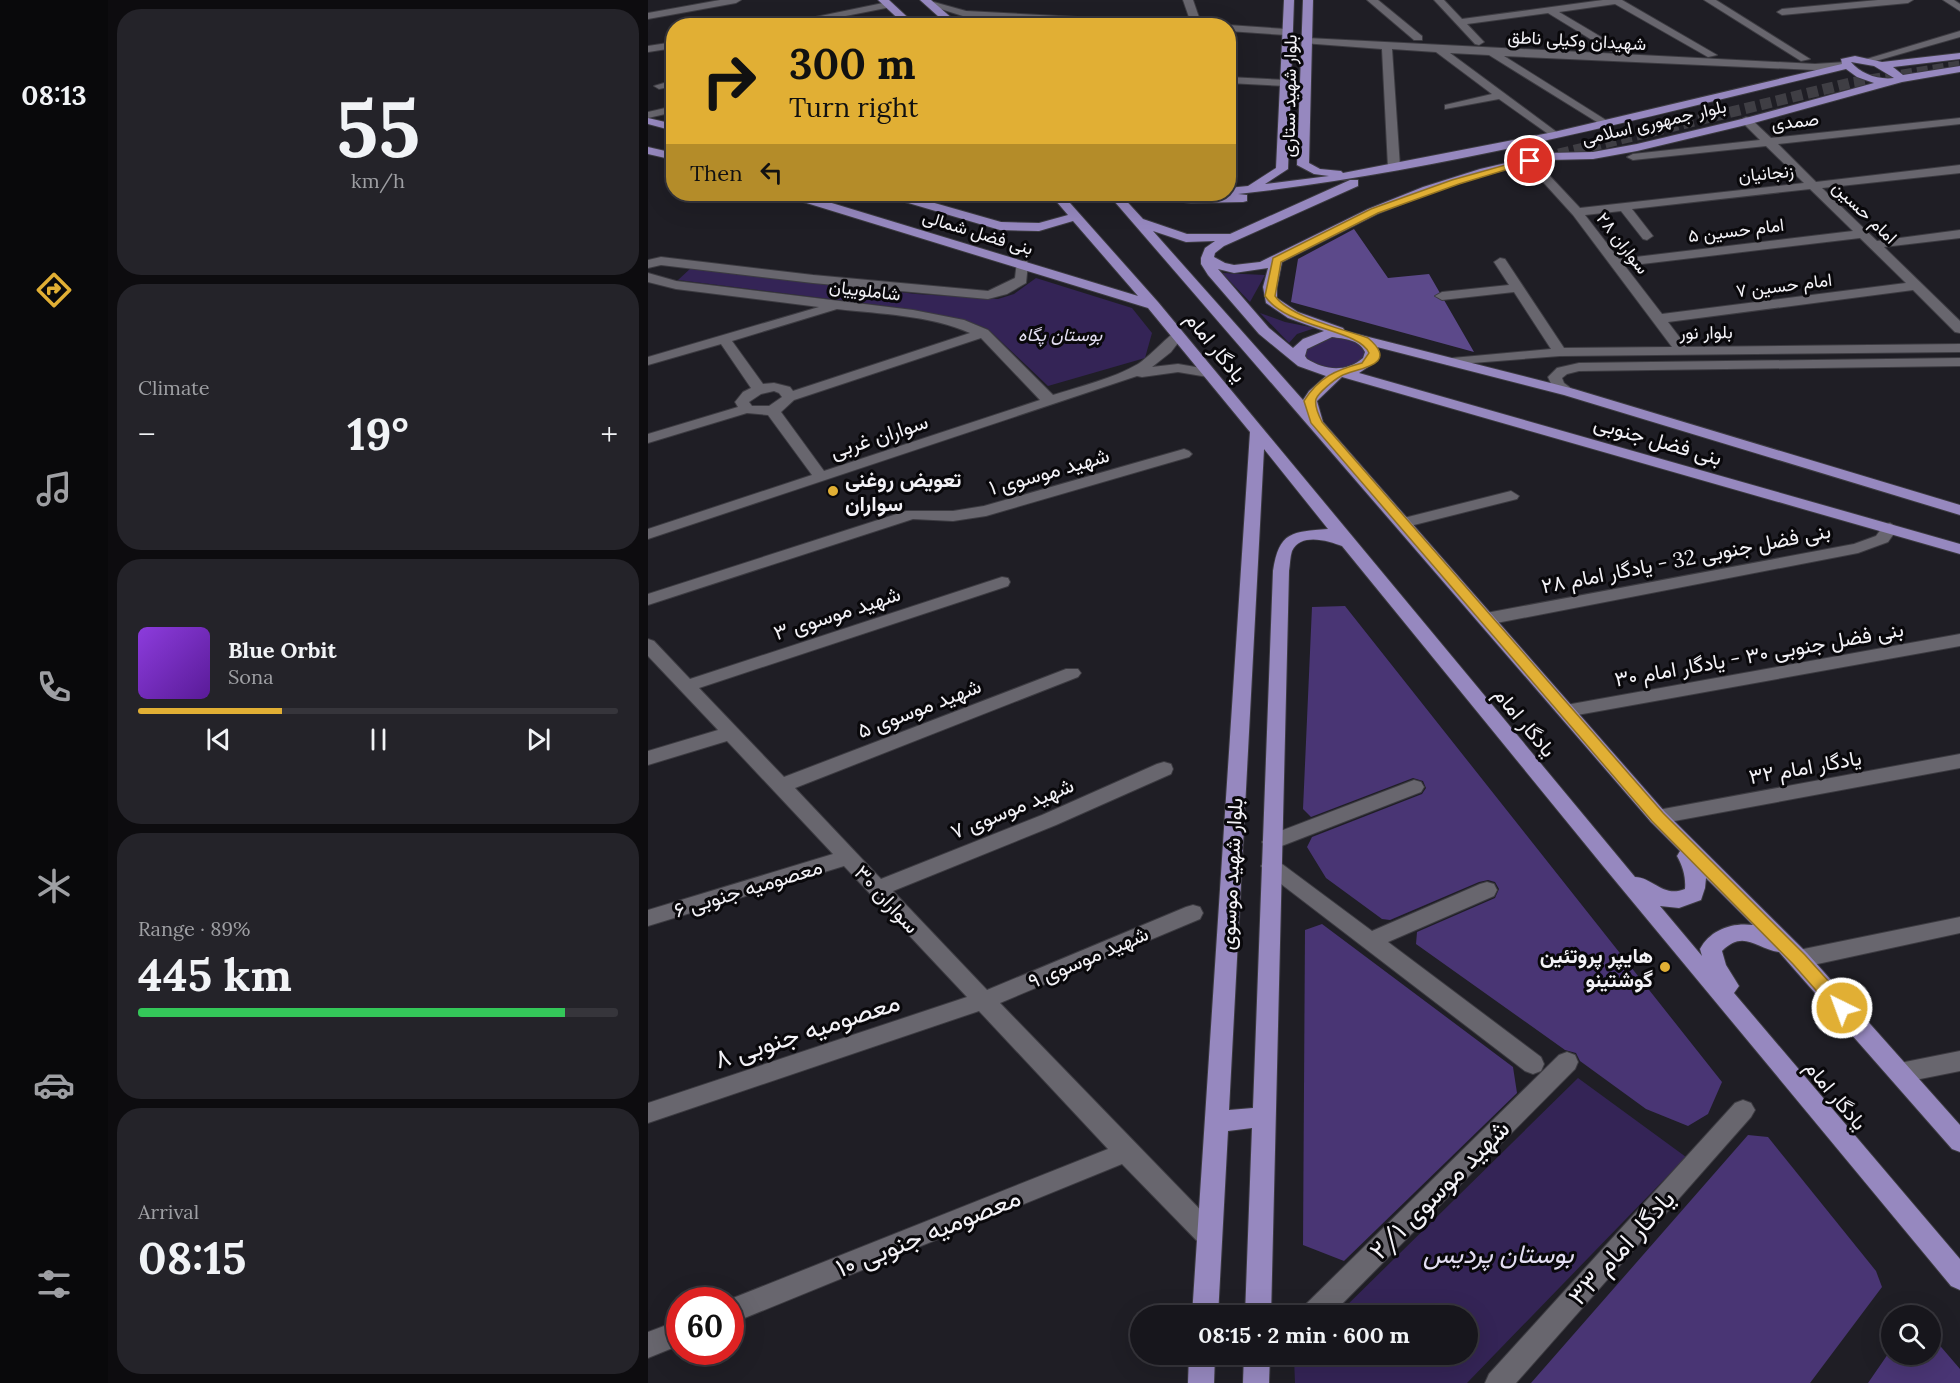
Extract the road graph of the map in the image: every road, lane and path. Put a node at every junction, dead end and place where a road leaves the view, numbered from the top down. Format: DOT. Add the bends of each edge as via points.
graph roads {
  1 [pos="736,0"];
  2 [pos="1188,0"];
  3 [pos="1289,0"];
  4 [pos="1308,0"];
  5 [pos="1371,0"];
  6 [pos="1439,0"];
  7 [pos="1709,0"];
  8 [pos="1908,0"];
  9 [pos="1948,0"];
  10 [pos="1609,1"];
  11 [pos="886,2"];
  12 [pos="927,2"];
  13 [pos="1960,8"];
  14 [pos="1551,11"];
  15 [pos="1782,12"];
  16 [pos="648,16"];
  17 [pos="813,18"];
  18 [pos="903,18"];
  19 [pos="946,18"];
  20 [pos="1086,18"];
  21 [pos="1194,18"];
  22 [pos="1460,22"];
  23 [pos="1236,30"];
  24 [pos="1246,33"];
  25 [pos="1960,34"];
  26 [pos="1236,35"];
  27 [pos="1286,35"];
  28 [pos="1307,36"];
  29 [pos="1418,38"];
  30 [pos="1479,42"];
  31 [pos="1387,46"];
  32 [pos="666,47"];
  33 [pos="1614,49"];
  34 [pos="648,50"];
  35 [pos="1440,50"];
  36 [pos="1491,52"];
  37 [pos="1712,55"];
  38 [pos="1960,56"];
  39 [pos="1805,59"];
  40 [pos="1865,61"];
  41 [pos="1753,64"];
  42 [pos="1846,64"];
  43 [pos="1907,64"];
  44 [pos="1879,65"];
  45 [pos="1960,69"];
  46 [pos="1818,73"];
  47 [pos="1927,75"];
  48 [pos="1236,80"];
  49 [pos="1895,80"];
  50 [pos="1286,83"];
  51 [pos="1774,84"];
  52 [pos="666,85"];
  53 [pos="659,86"];
  54 [pos="1859,90"];
  55 [pos="1502,95"];
  56 [pos="1449,107"];
  57 [pos="666,111"];
  58 [pos="648,115"];
  59 [pos="1746,120"];
  60 [pos="648,121"];
  61 [pos="1960,121"];
  62 [pos="1605,124"];
  63 [pos="666,126"];
  64 [pos="1559,138"];
  65 [pos="1767,142"];
  66 [pos="648,150"];
  67 [pos="666,156"];
  68 [pos="1633,157"];
  69 [pos="1537,159"];
  70 [pos="1303,165"];
  71 [pos="1394,167"];
  72 [pos="1282,169"];
  73 [pos="1960,169"];
  74 [pos="1365,173"];
  75 [pos="1354,183"];
  76 [pos="1812,186"];
  77 [pos="1245,191"];
  78 [pos="1236,192"];
  79 [pos="1236,198"];
  80 [pos="814,201"];
  81 [pos="917,201"];
  82 [pos="1062,201"];
  83 [pos="1120,201"];
  84 [pos="1624,207"];
  85 [pos="1577,212"];
  86 [pos="1076,217"];
  87 [pos="1136,220"];
  88 [pos="1861,234"];
  89 [pos="1960,234"];
  90 [pos="1647,236"];
  91 [pos="1226,240"];
  92 [pos="1873,245"];
  93 [pos="1207,258"];
  94 [pos="1276,260"];
  95 [pos="1500,262"];
  96 [pos="1616,262"];
  97 [pos="648,264"];
  98 [pos="1022,264"];
  99 [pos="648,277"];
  100 [pos="1916,286"];
  101 [pos="1517,288"];
  102 [pos="1442,296"];
  103 [pos="840,305"];
  104 [pos="1153,305"];
  105 [pos="1658,319"];
  106 [pos="1960,329"];
  107 [pos="983,333"];
  108 [pos="1345,334"];
  109 [pos="1177,335"];
  110 [pos="724,339"];
  111 [pos="1364,340"];
  112 [pos="1960,348"];
  113 [pos="1682,350"];
  114 [pos="1560,352"];
  115 [pos="1542,353"];
  116 [pos="648,361"];
  117 [pos="1452,362"];
  118 [pos="1960,362"];
  119 [pos="1303,363"];
  120 [pos="1579,367"];
  121 [pos="1208,373"];
  122 [pos="1341,373"];
  123 [pos="1123,377"];
  124 [pos="759,389"];
  125 [pos="1569,392"];
  126 [pos="789,397"];
  127 [pos="1050,400"];
  128 [pos="746,409"];
  129 [pos="772,410"];
  130 [pos="1317,423"];
  131 [pos="1257,432"];
  132 [pos="648,439"];
  133 [pos="1184,454"];
  134 [pos="821,477"];
  135 [pos="1511,496"];
  136 [pos="1960,510"];
  137 [pos="1402,523"];
  138 [pos="1890,528"];
  139 [pos="648,534"];
  140 [pos="1347,543"];
  141 [pos="1959,548"];
  142 [pos="1002,582"];
  143 [pos="648,600"];
  144 [pos="1486,620"];
  145 [pos="1960,640"];
  146 [pos="648,645"];
  147 [pos="1072,673"];
  148 [pos="687,686"];
  149 [pos="1566,711"];
  150 [pos="731,733"];
  151 [pos="648,758"];
  152 [pos="1960,761"];
  153 [pos="1164,769"];
  154 [pos="781,786"];
  155 [pos="1414,787"];
  156 [pos="1658,817"];
  157 [pos="1678,839"];
  158 [pos="1272,843"];
  159 [pos="848,857"];
  160 [pos="1610,861"];
  161 [pos="1271,866"];
  162 [pos="878,889"];
  163 [pos="1487,890"];
  164 [pos="1193,913"];
  165 [pos="648,918"];
  166 [pos="1960,925"];
  167 [pos="1370,941"];
  168 [pos="1794,955"];
  169 [pos="984,1001"];
  170 [pos="1960,1061"];
  171 [pos="1567,1062"];
  172 [pos="1533,1064"];
  173 [pos="1900,1073"];
  174 [pos="1795,1081"];
  175 [pos="1743,1110"];
  176 [pos="648,1113"];
  177 [pos="1264,1117"];
  178 [pos="1216,1122"];
  179 [pos="1960,1142"];
  180 [pos="1126,1152"];
  181 [pos="1209,1236"];
  182 [pos="1960,1278"];
  183 [pos="1206,1305"];
  184 [pos="1258,1305"];
  185 [pos="1323,1305"];
  186 [pos="744,1306"];
  187 [pos="666,1338"];
  188 [pos="648,1345"];
  189 [pos="1202,1365"];
  190 [pos="1201,1383"];
  191 [pos="1498,1383"];
  1 -- 16 [label="street"];
  2 -- 21 [label="street"];
  3 -- 27 [label="main road, بلوار شهید ستاری"];
  4 -- 28 [label="main road, بلوار شهید ستاری"];
  5 -- 29 [label="street"];
  6 -- 22 [label="street"];
  7 -- 39 [label="street"];
  8 -- 15 [label="street"];
  9 -- 13 [label="street"];
  10 -- 14 [label="street"];
  10 -- 37 [label="street"];
  11 -- 17 [label="street"];
  11 -- 18 [label="main road"];
  12 -- 19 [label="main road"];
  12 -- 20 [label="street" via="952,12"];
  14 -- 22 [label="street"];
  14 -- 33 [label="street"];
  22 -- 30 [label="street"];
  23 -- 24 [label="street"];
  24 -- 26 [label="street"];
  24 -- 27 [label="street"];
  25 -- 40 [label="street"];
  27 -- 50 [label="main road, بلوار شهید ستاری"];
  28 -- 29 [label="street, شهیدان وکیلی ناطق"];
  28 -- 31 [label="street, شهیدان وکیلی ناطق"];
  28 -- 70 [label="main road, بلوار شهید ستاری"];
  29 -- 30 [label="street, شهیدان وکیلی ناطق"];
  30 -- 33 [label="street, شهیدان وکیلی ناطق"];
  31 -- 35 [label="street, شهیدان وکیلی ناطق"];
  31 -- 71 [label="street"];
  32 -- 34 [label="street"];
  33 -- 37 [label="street, شهیدان وکیلی ناطق"];
  35 -- 36 [label="street, شهیدان وکیلی ناطق"];
  35 -- 55 [label="street"];
  36 -- 41 [label="street, شهیدان وکیلی ناطق"];
  36 -- 62 [label="street"];
  37 -- 39 [label="street, شهیدان وکیلی ناطق"];
  38 -- 43 [label="main road"];
  39 -- 42 [label="street, شهیدان وکیلی ناطق"];
  40 -- 42 [label="main road, بلوار جمهوری اسلامی"];
  40 -- 44 [label="main road, بلوار جمهوری اسلامی"];
  41 -- 42 [label="street, شهیدان وکیلی ناطق"];
  41 -- 51 [label="street" via="1771,70 1776,75"];
  42 -- 46 [label="main road, بلوار جمهوری اسلامی"];
  42 -- 49 [label="main road" via="1870,78"];
  43 -- 44 [label="main road"];
  43 -- 47 [label="main road" via="1908,72"];
  44 -- 49 [label="main road" via="1897,74"];
  45 -- 47 [label="main road, بلوار جمهوری اسلامی"];
  46 -- 51 [label="main road, بلوار جمهوری اسلامی"];
  46 -- 54 [label="main road" via="1850,76 1862,85"];
  47 -- 49 [label="main road, بلوار جمهوری اسلامی"];
  48 -- 50 [label="street"];
  49 -- 54 [label="main road, بلوار جمهوری اسلامی"];
  50 -- 72 [label="main road, بلوار شهید ستاری"];
  51 -- 62 [label="main road, بلوار جمهوری اسلامی"];
  52 -- 53 [label="street"];
  54 -- 59 [label="main road, بلوار جمهوری اسلامی"];
  55 -- 56 [label="street"];
  55 -- 64 [label="street"];
  57 -- 58 [label="street"];
  59 -- 65 [label="street, امام حسین"];
  59 -- 69 [label="main road, بلوار جمهوری اسلامی" via="1600,155"];
  60 -- 63 [label="main road"];
  61 -- 65 [label="street, صمدی"];
  62 -- 64 [label="main road, بلوار جمهوری اسلامی"];
  64 -- 71 [label="main road, بلوار جمهوری اسلامی"];
  64 -- 75 [label="main road, بلوار جمهوری اسلامی" via="1447,166"];
  65 -- 68 [label="street, صمدی"];
  65 -- 76 [label="street, امام حسین"];
  66 -- 67 [label="main road"];
  69 -- 85 [label="street, سواران ۲۸"];
  69 -- 94 [label="main road, بلوار جمهوری اسلامی" via="1455,182 1374,211"];
  70 -- 72 [label="main road" via="1300,172"];
  70 -- 74 [label="main road, بلوار شهید ستاری" via="1318,172"];
  71 -- 74 [label="main road, بلوار جمهوری اسلامی"];
  72 -- 77 [label="main road, بلوار شهید ستاری"];
  73 -- 76 [label="street, زنجانیان"];
  74 -- 77 [label="main road, بلوار جمهوری اسلامی"];
  75 -- 79 [label="main road" via="1310,192"];
  75 -- 91 [label="main road"];
  76 -- 84 [label="street, زنجانیان"];
  76 -- 88 [label="street, امام حسین"];
  77 -- 78 [label="main road, بلوار جمهوری اسلامی"];
  80 -- 98 [label="main road, بنی فضل شمالی"];
  81 -- 86 [label="main road, بنی فضل شمالی" via="1010,227 1039,227"];
  82 -- 86 [label="main road, یادگار امام"];
  83 -- 87 [label="main road, یادگار امام"];
  84 -- 85 [label="street, زنجانیان"];
  84 -- 90 [label="street"];
  85 -- 96 [label="street, سواران ۲۸"];
  86 -- 104 [label="main road, یادگار امام"];
  87 -- 91 [label="main road" via="1186,238"];
  87 -- 130 [label="main road, یادگار امام"];
  88 -- 92 [label="street, امام حسین"];
  88 -- 96 [label="street, امام حسین ۵"];
  89 -- 92 [label="street"];
  91 -- 93 [label="main road" via="1209,251"];
  92 -- 100 [label="street, امام حسین"];
  93 -- 94 [label="main road, بلوار جمهوری اسلامی" via="1232,269 1256,268"];
  93 -- 119 [label="main road" via="1213,272 1264,331"];
  94 -- 108 [label="main road" via="1270,296 1275,304 1293,315"];
  95 -- 101 [label="street"];
  96 -- 105 [label="street, سواران ۲۸"];
  97 -- 98 [label="street, شاملوییان" via="661,261 988,295 1021,280"];
  98 -- 104 [label="main road, بنی فضل شمالی"];
  99 -- 103 [label="street, شاملوییان" via="676,285"];
  100 -- 105 [label="street, امام حسین ۷"];
  100 -- 106 [label="street, امام حسین"];
  101 -- 102 [label="street"];
  101 -- 114 [label="street"];
  103 -- 107 [label="street, شاملوییان" via="947,321"];
  103 -- 110 [label="street"];
  104 -- 109 [label="main road, یادگار امام"];
  105 -- 113 [label="street, سواران ۲۸"];
  107 -- 126 [label="street"];
  107 -- 127 [label="street, شاملوییان"];
  108 -- 111 [label="main road, بنی فضل جنوبی"];
  108 -- 119 [label="main road" via="1320,335 1302,344 1298,350"];
  109 -- 121 [label="main road, یادگار امام"];
  109 -- 123 [label="street" via="1156,359"];
  110 -- 116 [label="street"];
  110 -- 124 [label="street"];
  111 -- 117 [label="main road, بنی فضل جنوبی"];
  111 -- 122 [label="main road" via="1374,353 1372,360 1366,366"];
  112 -- 113 [label="street, بلوار نور"];
  113 -- 114 [label="street, بلوار نور"];
  114 -- 115 [label="street, بلوار نور"];
  115 -- 117 [label="street, بلوار نور"];
  115 -- 120 [label="street" via="1531,360 1533,363 1548,368"];
  117 -- 125 [label="main road, بنی فضل جنوبی"];
  118 -- 120 [label="street, بلوار نور"];
  119 -- 122 [label="main road, بنی فضل جنوبی" via="1320,371"];
  120 -- 125 [label="street, بلوار نور" via="1555,377 1558,385"];
  121 -- 123 [label="street" via="1162,368"];
  121 -- 131 [label="main road, یادگار امام"];
  122 -- 130 [label="main road" via="1310,401"];
  122 -- 138 [label="main road, بنی فضل جنوبی"];
  123 -- 127 [label="street, سواران غربی"];
  124 -- 126 [label="street" via="774,387 785,390"];
  124 -- 128 [label="street" via="747,394 742,402"];
  125 -- 136 [label="main road, بنی فضل جنوبی"];
  126 -- 129 [label="street"];
  127 -- 134 [label="street, سواران غربی"];
  128 -- 129 [label="street"];
  128 -- 132 [label="street"];
  129 -- 134 [label="street"];
  130 -- 137 [label="main road, یادگار امام"];
  131 -- 140 [label="main road, یادگار امام"];
  131 -- 178 [label="main road, بلوار شهید موسوی"];
  133 -- 143 [label="street, شهید موسوی ۱" via="986,512 953,516 912,514"];
  134 -- 139 [label="street, سواران غربی"];
  135 -- 137 [label="street"];
  137 -- 144 [label="main road, یادگار امام"];
  138 -- 141 [label="main road, بنی فضل جنوبی"];
  138 -- 144 [label="street, بنی فضل جنوبی 32 - یادگار امام ۲۸" via="1882,539 1858,548"];
  140 -- 158 [label="main road, بلوار شهید موسوی" via="1329,534 1316,534 1301,536 1284,551 1279,593"];
  140 -- 160 [label="main road, یادگار امام"];
  142 -- 148 [label="street, شهید موسوی ۳"];
  144 -- 149 [label="main road, یادگار امام"];
  145 -- 149 [label="street, بنی فضل جنوبی ۳۰ - یادگار امام ۳۰"];
  146 -- 148 [label="street, سواران ۳۰"];
  147 -- 154 [label="street, شهید موسوی ۵"];
  148 -- 150 [label="street, سواران ۳۰"];
  149 -- 156 [label="main road, یادگار امام"];
  150 -- 151 [label="street"];
  150 -- 154 [label="street, سواران ۳۰"];
  152 -- 156 [label="street, یادگار امام ۳۲"];
  153 -- 162 [label="street, شهید موسوی ۷"];
  154 -- 159 [label="street, سواران ۳۰"];
  155 -- 158 [label="street"];
  156 -- 157 [label="main road, یادگار امام"];
  157 -- 160 [label="main road" via="1697,873 1694,894 1686,898 1666,900 1653,895"];
  157 -- 168 [label="main road, یادگار امام"];
  158 -- 161 [label="main road, بلوار شهید موسوی"];
  159 -- 162 [label="street, سواران ۳۰"];
  159 -- 165 [label="street, معصومیه جنوبی ۶"];
  160 -- 174 [label="main road, یادگار امام"];
  161 -- 167 [label="street"];
  161 -- 177 [label="main road, بلوار شهید موسوی"];
  162 -- 169 [label="street, سواران ۳۰"];
  163 -- 167 [label="street"];
  164 -- 169 [label="street, شهید موسوی ۹"];
  166 -- 168 [label="street"];
  167 -- 172 [label="street"];
  168 -- 173 [label="main road, یادگار امام"];
  168 -- 174 [label="main road" via="1750,932 1721,937 1711,949 1725,983"];
  169 -- 176 [label="street, معصومیه جنوبی ۸"];
  169 -- 180 [label="street, سواران ۳۰"];
  170 -- 173 [label="street"];
  171 -- 185 [label="street, شهید موسوی ۲/۱"];
  173 -- 179 [label="main road, یادگار امام"];
  174 -- 182 [label="main road, یادگار امام"];
  175 -- 191 [label="street, یادگار امام ۳۳"];
  177 -- 178 [label="main road"];
  177 -- 184 [label="main road, بلوار شهید موسوی"];
  178 -- 181 [label="main road, بلوار شهید موسوی"];
  180 -- 181 [label="street, سواران ۳۰"];
  180 -- 186 [label="street, معصومیه جنوبی ۱۰"];
  181 -- 183 [label="main road, بلوار شهید موسوی"];
  187 -- 188 [label="street"];
  189 -- 190 [label="main road"];
}
